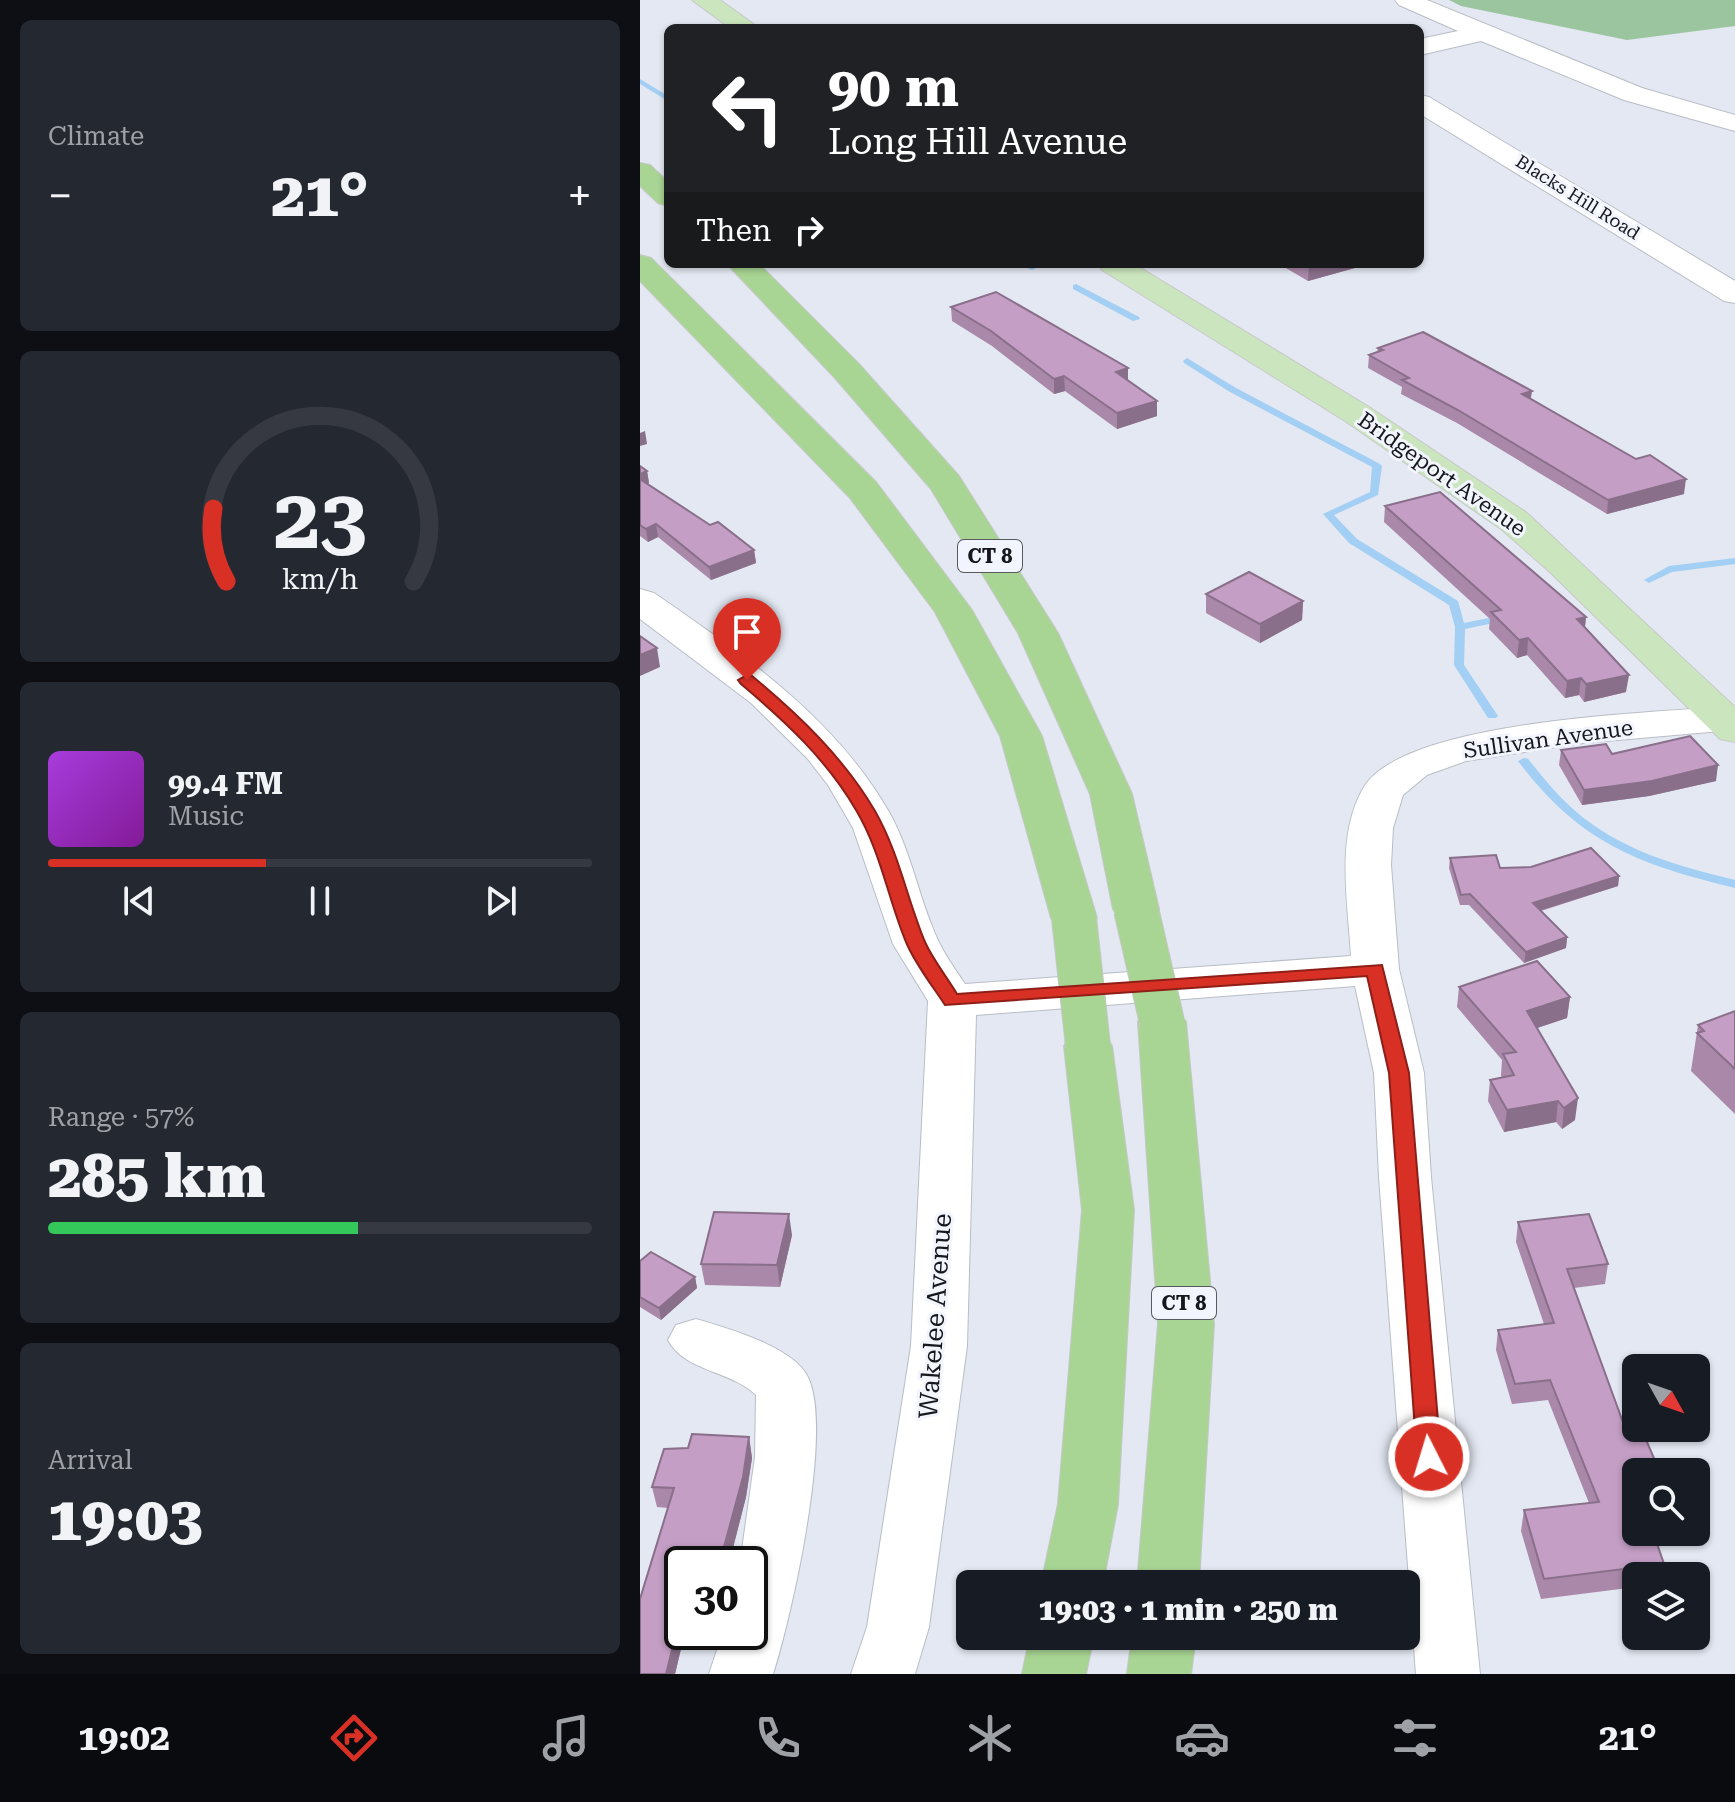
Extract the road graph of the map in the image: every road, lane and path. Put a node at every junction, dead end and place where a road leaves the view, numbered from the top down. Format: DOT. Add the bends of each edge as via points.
graph roads {
  1 [pos="704,0"];
  2 [pos="1407,0"];
  3 [pos="741,24"];
  4 [pos="1483,33"];
  5 [pos="1424,46"];
  6 [pos="1424,105"];
  7 [pos="1735,123"];
  8 [pos="640,171"];
  9 [pos="664,193"];
  10 [pos="640,264"];
  11 [pos="746,268"];
  12 [pos="1120,268"];
  13 [pos="1735,294"];
  14 [pos="640,309"];
  15 [pos="863,490"];
  16 [pos="640,601"];
  17 [pos="1728,725"];
  18 [pos="1375,969"];
  19 [pos="952,1001"];
  20 [pos="696,1340"];
  21 [pos="1075,1570"];
  22 [pos="1169,1570"];
  23 [pos="1059,1650"];
  24 [pos="1162,1650"];
  25 [pos="741,1674"];
  26 [pos="883,1674"];
  27 [pos="1054,1674"];
  28 [pos="1159,1674"];
  29 [pos="1448,1674"];
  1 -- 3 [label="main road"];
  2 -- 4 [label="street"];
  4 -- 5 [label="street"];
  4 -- 7 [label="street" via="1633,94"];
  6 -- 13 [label="street, Blacks Hill Road"];
  8 -- 9 [label="highway"];
  10 -- 15 [label="highway, CT 8"];
  11 -- 22 [label="highway, CT 8, bridge" via="847,371 946,484 1038,633 1111,794 1162,1022 1186,1324"];
  12 -- 17 [label="main road, Bridgeport Avenue" via="1357,414 1514,521"];
  14 -- 15 [label="highway"];
  15 -- 21 [label="highway, CT 8, bridge" via="953,610 1021,736 1074,918 1108,1210 1088,1504"];
  16 -- 19 [label="street" via="782,709 834,765 866,811 891,864 916,944"];
  17 -- 18 [label="street, Sullivan Avenue" via="1583,731 1459,750 1412,766 1384,789 1371,828"];
  18 -- 19 [label="street"];
  18 -- 29 [label="street" via="1399,1073"];
  19 -- 26 [label="street, Wakelee Avenue" via="939,1346 898,1627"];
  20 -- 25 [label="street" via="765,1369 784,1387 786,1457 755,1638"];
  23 -- 27 [label="highway"];
  24 -- 28 [label="highway"];
}
